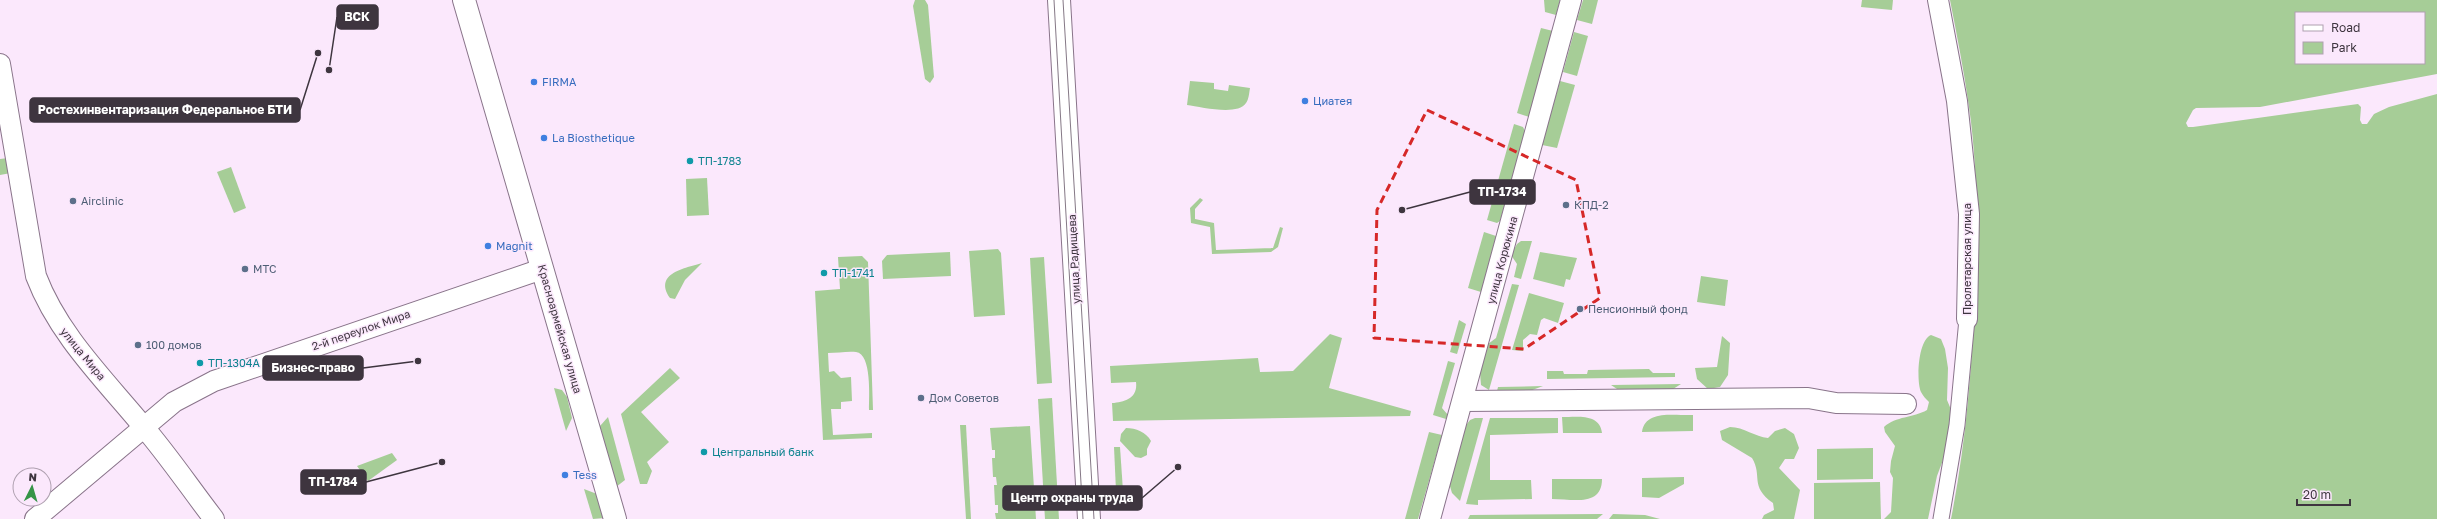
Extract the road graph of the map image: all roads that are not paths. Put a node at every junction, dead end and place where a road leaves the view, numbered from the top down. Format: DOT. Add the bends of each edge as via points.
graph roads {
  1 [pos="464,0"];
  2 [pos="1059,0"];
  3 [pos="1571,0"];
  4 [pos="1938,0"];
  5 [pos="0,64"];
  6 [pos="542,269"];
  7 [pos="1967,319"];
  8 [pos="1462,401"];
  9 [pos="1906,404"];
  10 [pos="144,427"];
  11 [pos="35,519"];
  12 [pos="214,519"];
  13 [pos="615,519"];
  14 [pos="1089,519"];
  15 [pos="1430,519"];
  16 [pos="1941,519"];
  1 -- 6 [label="main road, Красноармейская улица"];
  2 -- 14 [label="main road, улица Радищева"];
  3 -- 8 [label="street, улица Корюкина"];
  4 -- 7 [label="street, Пролетарская улица" via="1957,100 1968,207"];
  5 -- 10 [label="street, улица Мира" via="36,276 43,295 64,332"];
  6 -- 10 [label="street, 2-й переулок Мира" via="214,381 174,402"];
  6 -- 13 [label="main road, Красноармейская улица"];
  7 -- 16 [label="street, Пролетарская улица" via="1957,425"];
  8 -- 9 [label="street" via="1794,398 1836,403"];
  8 -- 15 [label="street, улица Корюкина"];
  10 -- 11 [label="street, 2-й переулок Мира"];
  10 -- 12 [label="street, улица Мира"];
}
